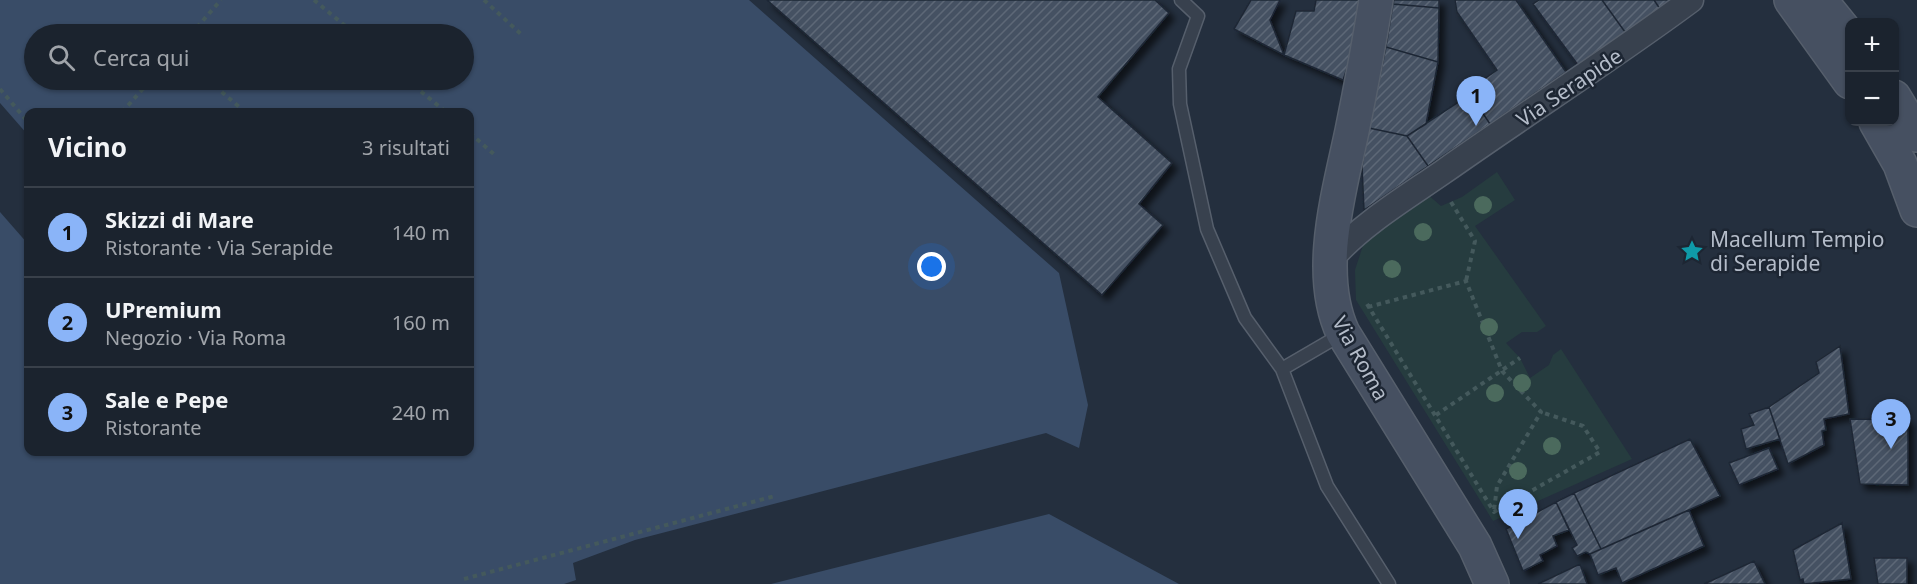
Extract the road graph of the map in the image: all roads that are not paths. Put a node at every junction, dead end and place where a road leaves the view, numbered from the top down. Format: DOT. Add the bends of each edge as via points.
graph roads {
  1 [pos="1181,0"];
  2 [pos="1376,0"];
  3 [pos="1691,0"];
  4 [pos="1791,0"];
  5 [pos="1820,0"];
  6 [pos="1845,31"];
  7 [pos="1845,75"];
  8 [pos="1899,105"];
  9 [pos="1878,126"];
  10 [pos="1917,135"];
  11 [pos="1917,210"];
  12 [pos="1331,259"];
  13 [pos="1352,321"];
  14 [pos="1282,369"];
  15 [pos="1389,584"];
  16 [pos="1492,584"];
  1 -- 14 [label="lane" via="1198,16 1179,69 1180,104 1207,229 1245,318"];
  2 -- 12 [label="street, Via Roma" via="1336,206"];
  3 -- 12 [label="street, Via Serapide" via="1367,225"];
  4 -- 7 [label="street"];
  5 -- 6 [label="street"];
  8 -- 10 [label="street"];
  9 -- 11 [label="street" via="1900,164"];
  12 -- 13 [label="street, Via Roma" via="1334,315"];
  13 -- 14 [label="lane"];
  13 -- 16 [label="street, Via Roma" via="1405,434 1475,546"];
  14 -- 15 [label="lane" via="1327,486"];
}
